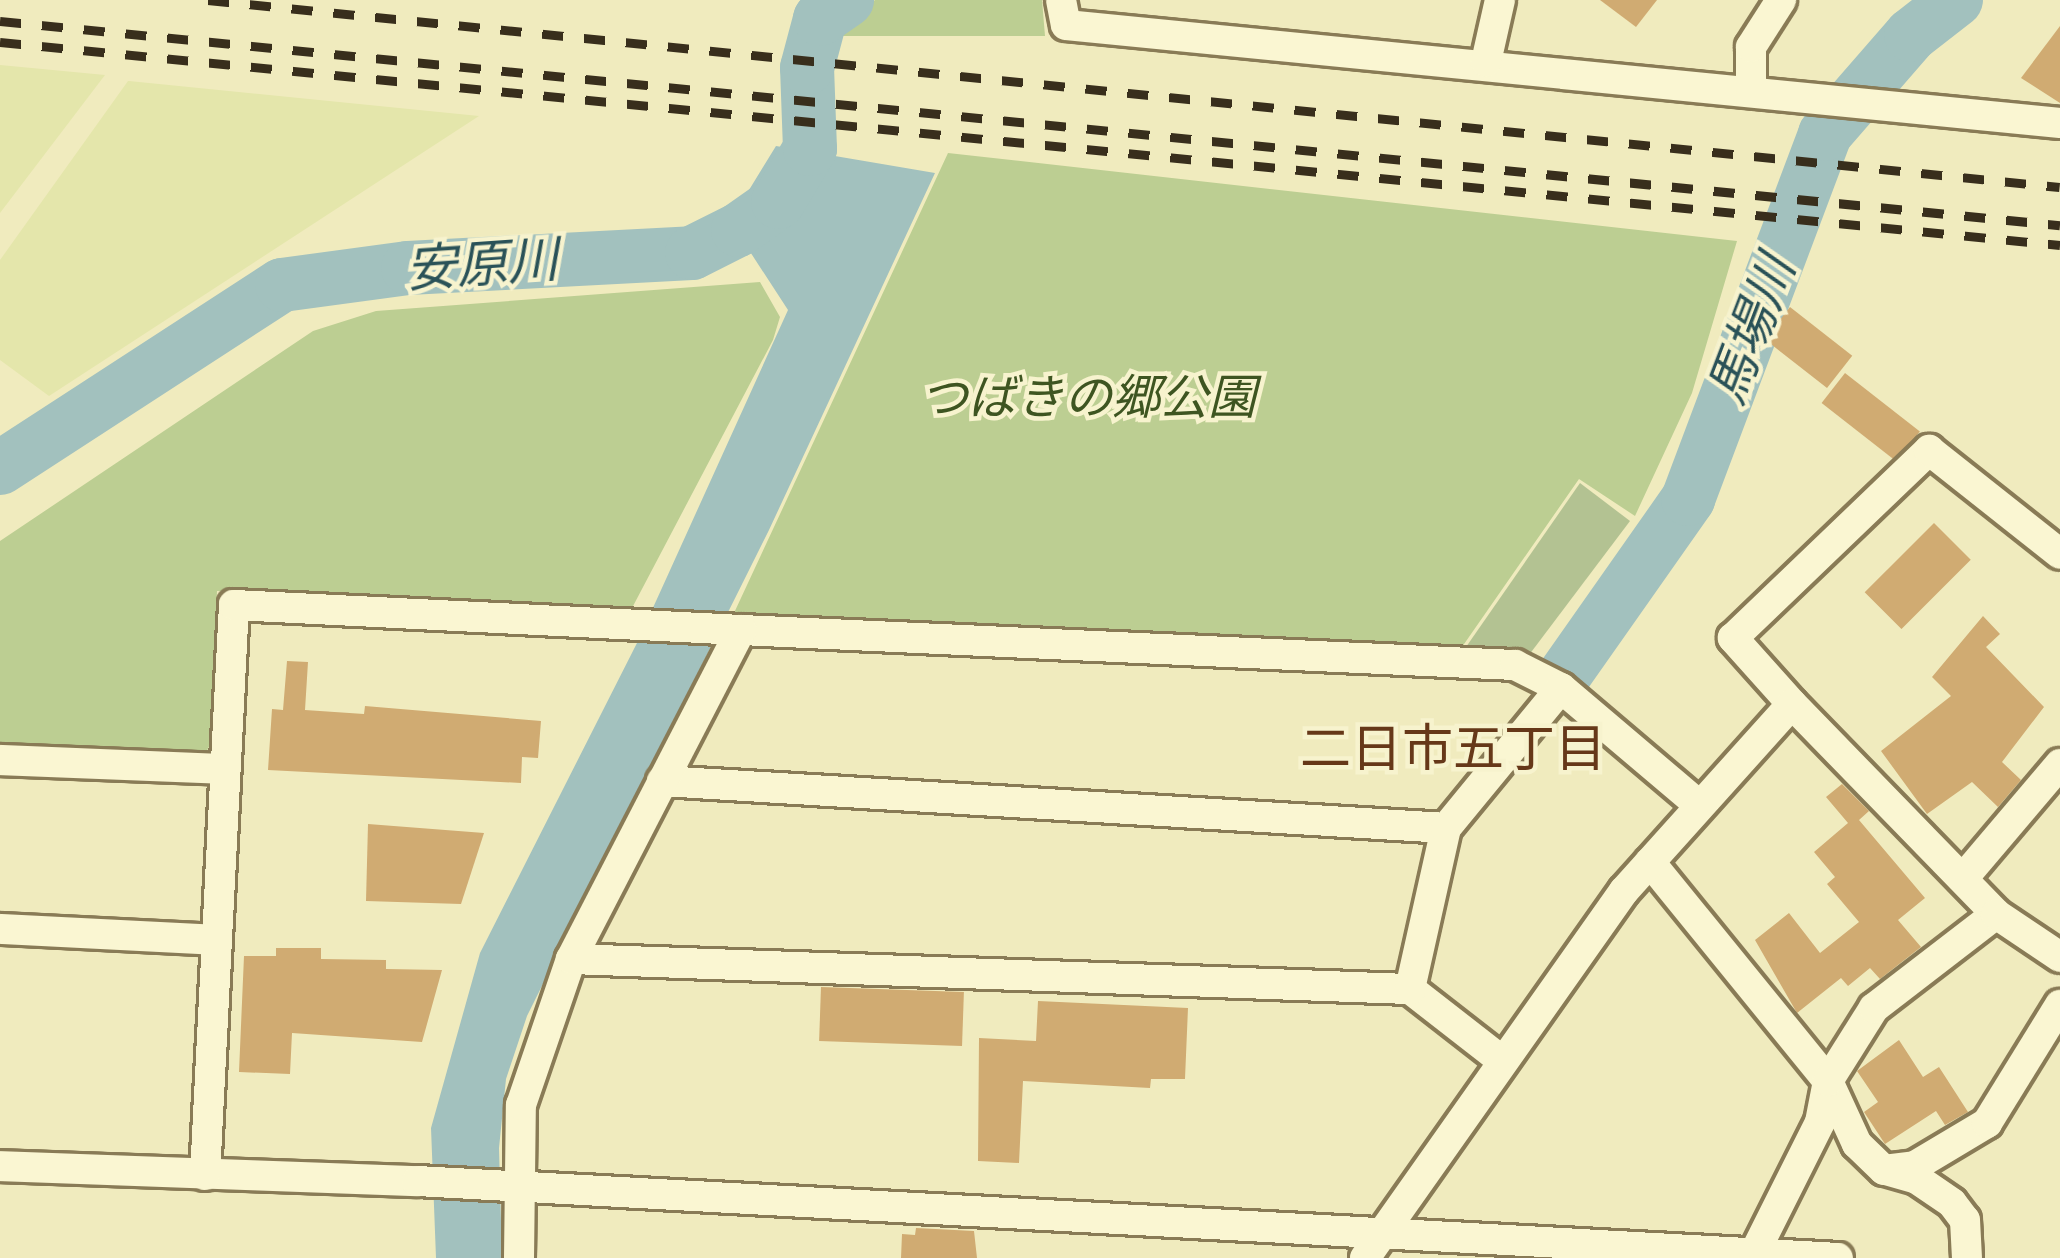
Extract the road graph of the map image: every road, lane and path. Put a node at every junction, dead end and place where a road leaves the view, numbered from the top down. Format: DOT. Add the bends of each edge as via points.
graph roads {
  1 [pos="1061,0"];
  2 [pos="1501,0"];
  3 [pos="1781,0"];
  4 [pos="1486,62"];
  5 [pos="1751,89"];
  6 [pos="2060,123"];
  7 [pos="2060,554"];
  8 [pos="741,630"];
  9 [pos="1561,688"];
  10 [pos="1792,704"];
  11 [pos="0,760"];
  12 [pos="2060,764"];
  13 [pos="225,770"];
  14 [pos="662,781"];
  15 [pos="1698,804"];
  16 [pos="1446,828"];
  17 [pos="1649,862"];
  18 [pos="1965,876"];
  19 [pos="1996,914"];
  20 [pos="0,929"];
  21 [pos="214,940"];
  22 [pos="2060,957"];
  23 [pos="571,959"];
  24 [pos="1410,989"];
  25 [pos="2060,1006"];
  26 [pos="1500,1059"];
  27 [pos="1828,1081"];
  28 [pos="0,1166"];
  29 [pos="1886,1170"];
  30 [pos="205,1175"];
  31 [pos="524,1186"];
  32 [pos="1373,1247"];
  33 [pos="1754,1254"];
  34 [pos="519,1258"];
  35 [pos="1838,1258"];
  36 [pos="1967,1258"];
  1 -- 4 [label="street" via="1066,25"];
  2 -- 4 [label="street"];
  3 -- 5 [label="street" via="1751,47"];
  4 -- 5 [label="street"];
  5 -- 6 [label="street"];
  7 -- 10 [label="street" via="1929,450 1733,638"];
  8 -- 9 [label="street" via="1515,665"];
  8 -- 13 [label="street" via="234,605"];
  8 -- 14 [label="street"];
  9 -- 15 [label="street"];
  9 -- 16 [label="street"];
  10 -- 15 [label="street"];
  10 -- 18 [label="street"];
  11 -- 13 [label="street"];
  12 -- 18 [label="street"];
  13 -- 21 [label="street"];
  14 -- 16 [label="street"];
  14 -- 23 [label="street"];
  15 -- 17 [label="street"];
  16 -- 24 [label="street"];
  17 -- 26 [label="street"];
  17 -- 27 [label="street"];
  18 -- 19 [label="street"];
  19 -- 22 [label="street"];
  19 -- 27 [label="street" via="1874,1008"];
  20 -- 21 [label="street"];
  21 -- 30 [label="street"];
  23 -- 24 [label="street"];
  23 -- 31 [label="street" via="521,1106"];
  24 -- 26 [label="street"];
  25 -- 29 [label="street" via="1987,1123 1955,1147"];
  26 -- 32 [label="street"];
  27 -- 29 [label="street" via="1857,1144"];
  27 -- 33 [label="street" via="1820,1122"];
  28 -- 30 [label="street"];
  29 -- 36 [label="street" via="1918,1179 1952,1203 1965,1220"];
  30 -- 31 [label="street"];
  31 -- 32 [label="street"];
  31 -- 34 [label="street"];
  32 -- 33 [label="street"];
  33 -- 35 [label="street"];
}
